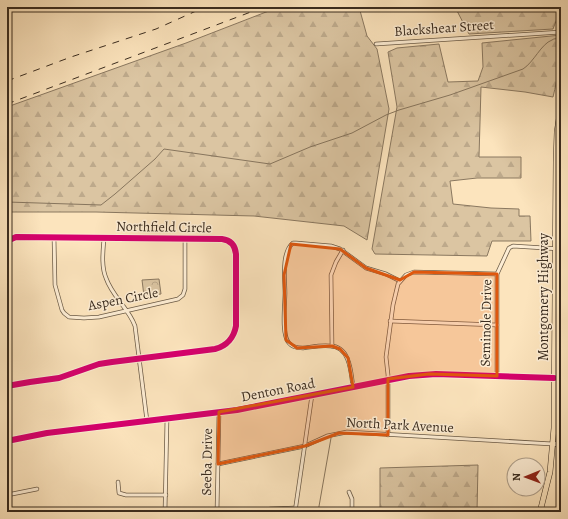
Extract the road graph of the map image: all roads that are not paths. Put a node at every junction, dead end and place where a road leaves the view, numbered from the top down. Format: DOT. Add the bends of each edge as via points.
graph roads {
  1 [pos="561,32"];
  2 [pos="376,44"];
  3 [pos="561,106"];
  4 [pos="559,132"];
  5 [pos="558,192"];
  6 [pos="54,237"];
  7 [pos="104,238"];
  8 [pos="185,239"];
  9 [pos="7,241"];
  10 [pos="558,249"];
  11 [pos="343,250"];
  12 [pos="497,274"];
  13 [pos="400,280"];
  14 [pos="126,310"];
  15 [pos="390,321"];
  16 [pos="497,325"];
  17 [pos="332,346"];
  18 [pos="140,358"];
  19 [pos="496,376"];
  20 [pos="554,378"];
  21 [pos="388,379"];
  22 [pos="7,386"];
  23 [pos="353,387"];
  24 [pos="312,395"];
  25 [pos="219,412"];
  26 [pos="167,418"];
  27 [pos="147,421"];
  28 [pos="388,435"];
  29 [pos="7,442"];
  30 [pos="553,444"];
  31 [pos="561,444"];
  32 [pos="304,446"];
  33 [pos="218,464"];
  34 [pos="118,482"];
  35 [pos="37,489"];
  36 [pos="349,492"];
  37 [pos="7,494"];
  38 [pos="166,495"];
  39 [pos="270,509"];
  40 [pos="295,510"];
  41 [pos="165,512"];
  42 [pos="217,512"];
  43 [pos="352,512"];
  44 [pos="540,512"];
  1 -- 2 [label="street, Blackshear Street"];
  3 -- 4 [label="main road, Montgomery Highway"];
  4 -- 5 [label="main road, Montgomery Highway"];
  5 -- 10 [label="main road, Montgomery Highway"];
  6 -- 7 [label="street, Northfield Circle"];
  6 -- 9 [label="street, Northfield Circle" via="16,237"];
  6 -- 14 [label="street, Aspen Circle" via="55,280 64,313 72,318 84,318"];
  7 -- 8 [label="street, Northfield Circle"];
  7 -- 14 [label="street" via="105,278"];
  8 -- 14 [label="street, Aspen Circle" via="183,295 174,300"];
  8 -- 18 [label="street, Northfield Circle" via="225,239 235,247 234,333 226,344 215,349"];
  10 -- 12 [label="street, Seminole Drive" via="510,247"];
  10 -- 20 [label="main road, Montgomery Highway"];
  11 -- 13 [label="street" via="366,268"];
  11 -- 17 [label="street" via="331,275"];
  11 -- 17 [label="street" via="331,246 293,243 284,267 285,336 288,342 297,348"];
  12 -- 13 [label="street" via="419,272 410,273"];
  12 -- 16 [label="street, Seminole Drive"];
  13 -- 15 [label="street" via="396,287"];
  14 -- 18 [label="street" via="135,326"];
  15 -- 16 [label="street"];
  15 -- 21 [label="street" via="386,354"];
  16 -- 19 [label="street, Seminole Drive"];
  17 -- 23 [label="street" via="343,351 348,358"];
  18 -- 22 [label="street, Northfield Circle" via="99,364 59,378"];
  18 -- 27 [label="street"];
  19 -- 20 [label="street, Denton Road"];
  19 -- 21 [label="street, Denton Road" via="429,374"];
  20 -- 30 [label="main road, Montgomery Highway"];
  21 -- 23 [label="street, Denton Road"];
  21 -- 28 [label="street"];
  23 -- 24 [label="street, Denton Road"];
  24 -- 25 [label="street, Denton Road"];
  24 -- 32 [label="street"];
  25 -- 26 [label="street, Denton Road"];
  25 -- 33 [label="street, Seeba Drive"];
  26 -- 27 [label="street, Denton Road"];
  26 -- 38 [label="street"];
  27 -- 29 [label="street, Denton Road" via="47,433"];
  28 -- 30 [label="street, North Park Avenue"];
  28 -- 32 [label="street, North Park Avenue" via="339,433"];
  30 -- 31 [label="street, North Park Avenue"];
  30 -- 44 [label="main road, Montgomery Highway" via="550,472"];
  32 -- 33 [label="street, North Park Avenue"];
  32 -- 40 [label="street"];
  33 -- 42 [label="street, Seeba Drive"];
  34 -- 38 [label="street" via="119,493 126,495"];
  35 -- 37 [label="street"];
  36 -- 43 [label="street"];
  38 -- 41 [label="street"];
  39 -- 40 [label="street"];
}
